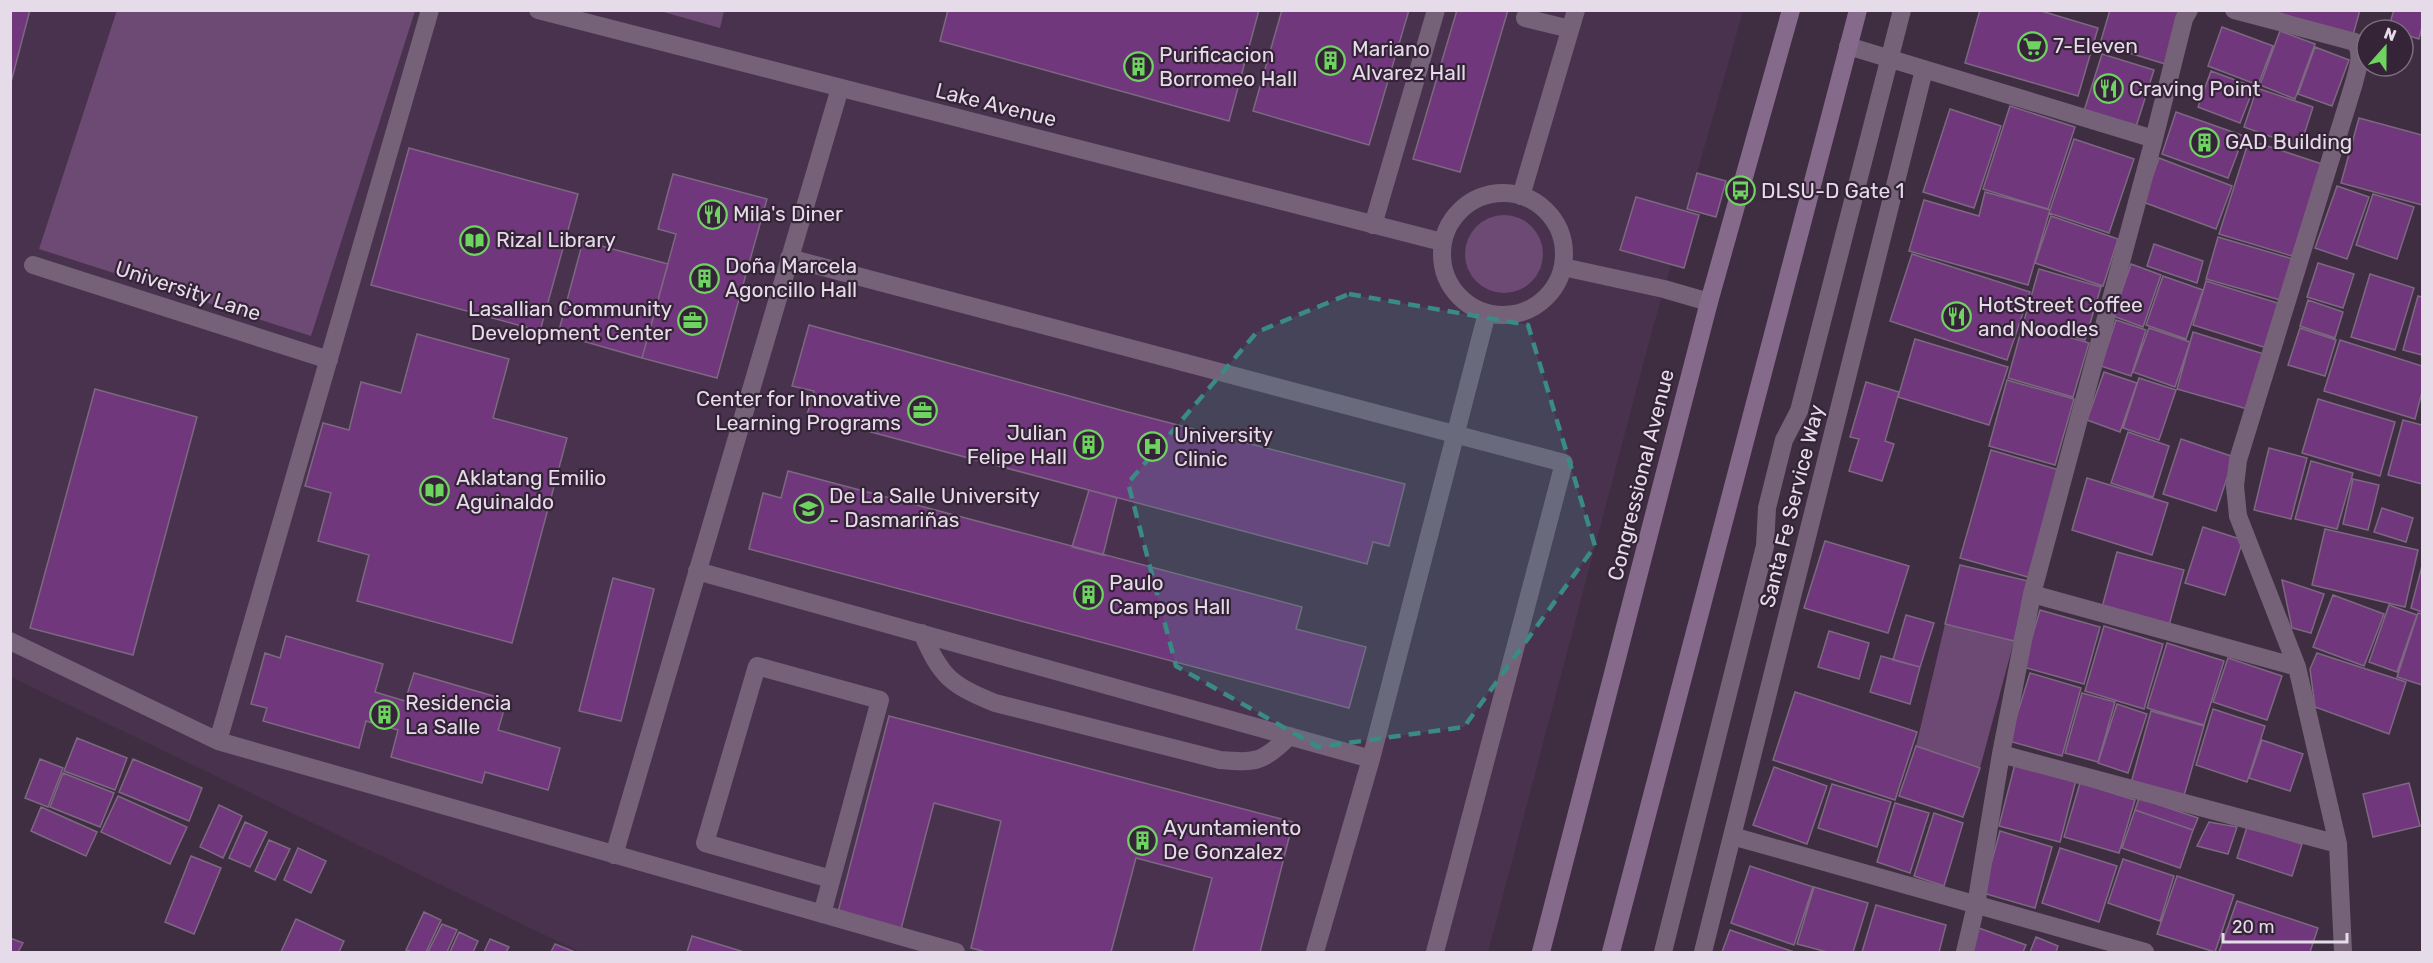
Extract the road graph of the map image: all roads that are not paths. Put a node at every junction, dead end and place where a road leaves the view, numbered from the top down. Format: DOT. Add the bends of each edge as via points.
graph roads {
  1 [pos="430,10"];
  2 [pos="538,10"];
  3 [pos="1436,10"];
  4 [pos="1576,10"];
  5 [pos="1791,10"];
  6 [pos="1858,10"];
  7 [pos="1902,10"];
  8 [pos="2189,10"];
  9 [pos="2234,10"];
  10 [pos="1525,18"];
  11 [pos="1570,29"];
  12 [pos="1848,46"];
  13 [pos="1889,59"];
  14 [pos="1924,70"];
  15 [pos="840,88"];
  16 [pos="2154,139"];
  17 [pos="1521,196"];
  18 [pos="1373,225"];
  19 [pos="1442,242"];
  20 [pos="789,258"];
  21 [pos="33,265"];
  22 [pos="1563,267"];
  23 [pos="1708,302"];
  24 [pos="1487,313"];
  25 [pos="329,360"];
  26 [pos="1457,434"];
  27 [pos="697,571"];
  28 [pos="2032,594"];
  29 [pos="922,633"];
  30 [pos="10,641"];
  31 [pos="2297,667"];
  32 [pos="1290,736"];
  33 [pos="218,741"];
  34 [pos="2001,754"];
  35 [pos="1371,759"];
  36 [pos="1732,836"];
  37 [pos="2338,844"];
  38 [pos="614,855"];
  39 [pos="831,879"];
  40 [pos="1976,905"];
  41 [pos="822,914"];
  42 [pos="956,952"];
  43 [pos="1315,952"];
  44 [pos="1435,952"];
  45 [pos="1541,952"];
  46 [pos="1611,952"];
  47 [pos="1663,952"];
  48 [pos="1703,952"];
  49 [pos="1965,952"];
  50 [pos="2145,952"];
  51 [pos="2343,952"];
  1 -- 25 [label="street"];
  2 -- 15 [label="street, Lake Avenue"];
  3 -- 18 [label="street"];
  4 -- 11 [label="street"];
  5 -- 23 [label="main road, Congressional Avenue"];
  6 -- 12 [label="main road"];
  7 -- 13 [label="street"];
  8 -- 16 [label="street"];
  9 -- 31 [label="street" via="2355,42 2360,56 2238,460 2235,486 2238,516"];
  10 -- 11 [label="street"];
  11 -- 17 [label="street"];
  12 -- 13 [label="street"];
  12 -- 46 [label="main road"];
  13 -- 14 [label="street"];
  13 -- 47 [label="street" via="1799,411 1784,440 1767,508 1765,546"];
  14 -- 16 [label="street"];
  14 -- 36 [label="street, Santa Fe Service Way"];
  15 -- 18 [label="street, Lake Avenue"];
  15 -- 20 [label="street"];
  16 -- 28 [label="street"];
  17 -- 19 [label="street" via="1500,193 1480,197 1462,208 1449,223"];
  17 -- 22 [label="street" via="1537,203 1560,232"];
  18 -- 19 [label="street, Lake Avenue"];
  19 -- 24 [label="street" via="1446,279 1456,294"];
  20 -- 26 [label="street"];
  20 -- 27 [label="street"];
  21 -- 25 [label="street, University Lane"];
  22 -- 23 [label="street"];
  22 -- 24 [label="street" via="1555,286 1526,311 1507,315"];
  23 -- 45 [label="main road, Congressional Avenue"];
  24 -- 26 [label="street"];
  25 -- 33 [label="street"];
  26 -- 35 [label="street"];
  26 -- 44 [label="street" via="1564,463"];
  27 -- 29 [label="street"];
  27 -- 38 [label="street"];
  28 -- 31 [label="street"];
  28 -- 34 [label="street"];
  29 -- 32 [label="street"];
  29 -- 32 [label="street" via="945,675 962,690 995,704 1220,760 1258,760"];
  30 -- 33 [label="street"];
  31 -- 37 [label="street"];
  32 -- 35 [label="street"];
  33 -- 38 [label="street"];
  34 -- 37 [label="street"];
  34 -- 40 [label="street"];
  35 -- 43 [label="street"];
  36 -- 40 [label="street"];
  36 -- 48 [label="street, Santa Fe Service Way"];
  37 -- 51 [label="street"];
  38 -- 41 [label="street"];
  39 -- 39 [label="street" via="880,700 757,666 705,843"];
  39 -- 41 [label="street"];
  40 -- 49 [label="street"];
  40 -- 50 [label="street"];
  41 -- 42 [label="street"];
}
